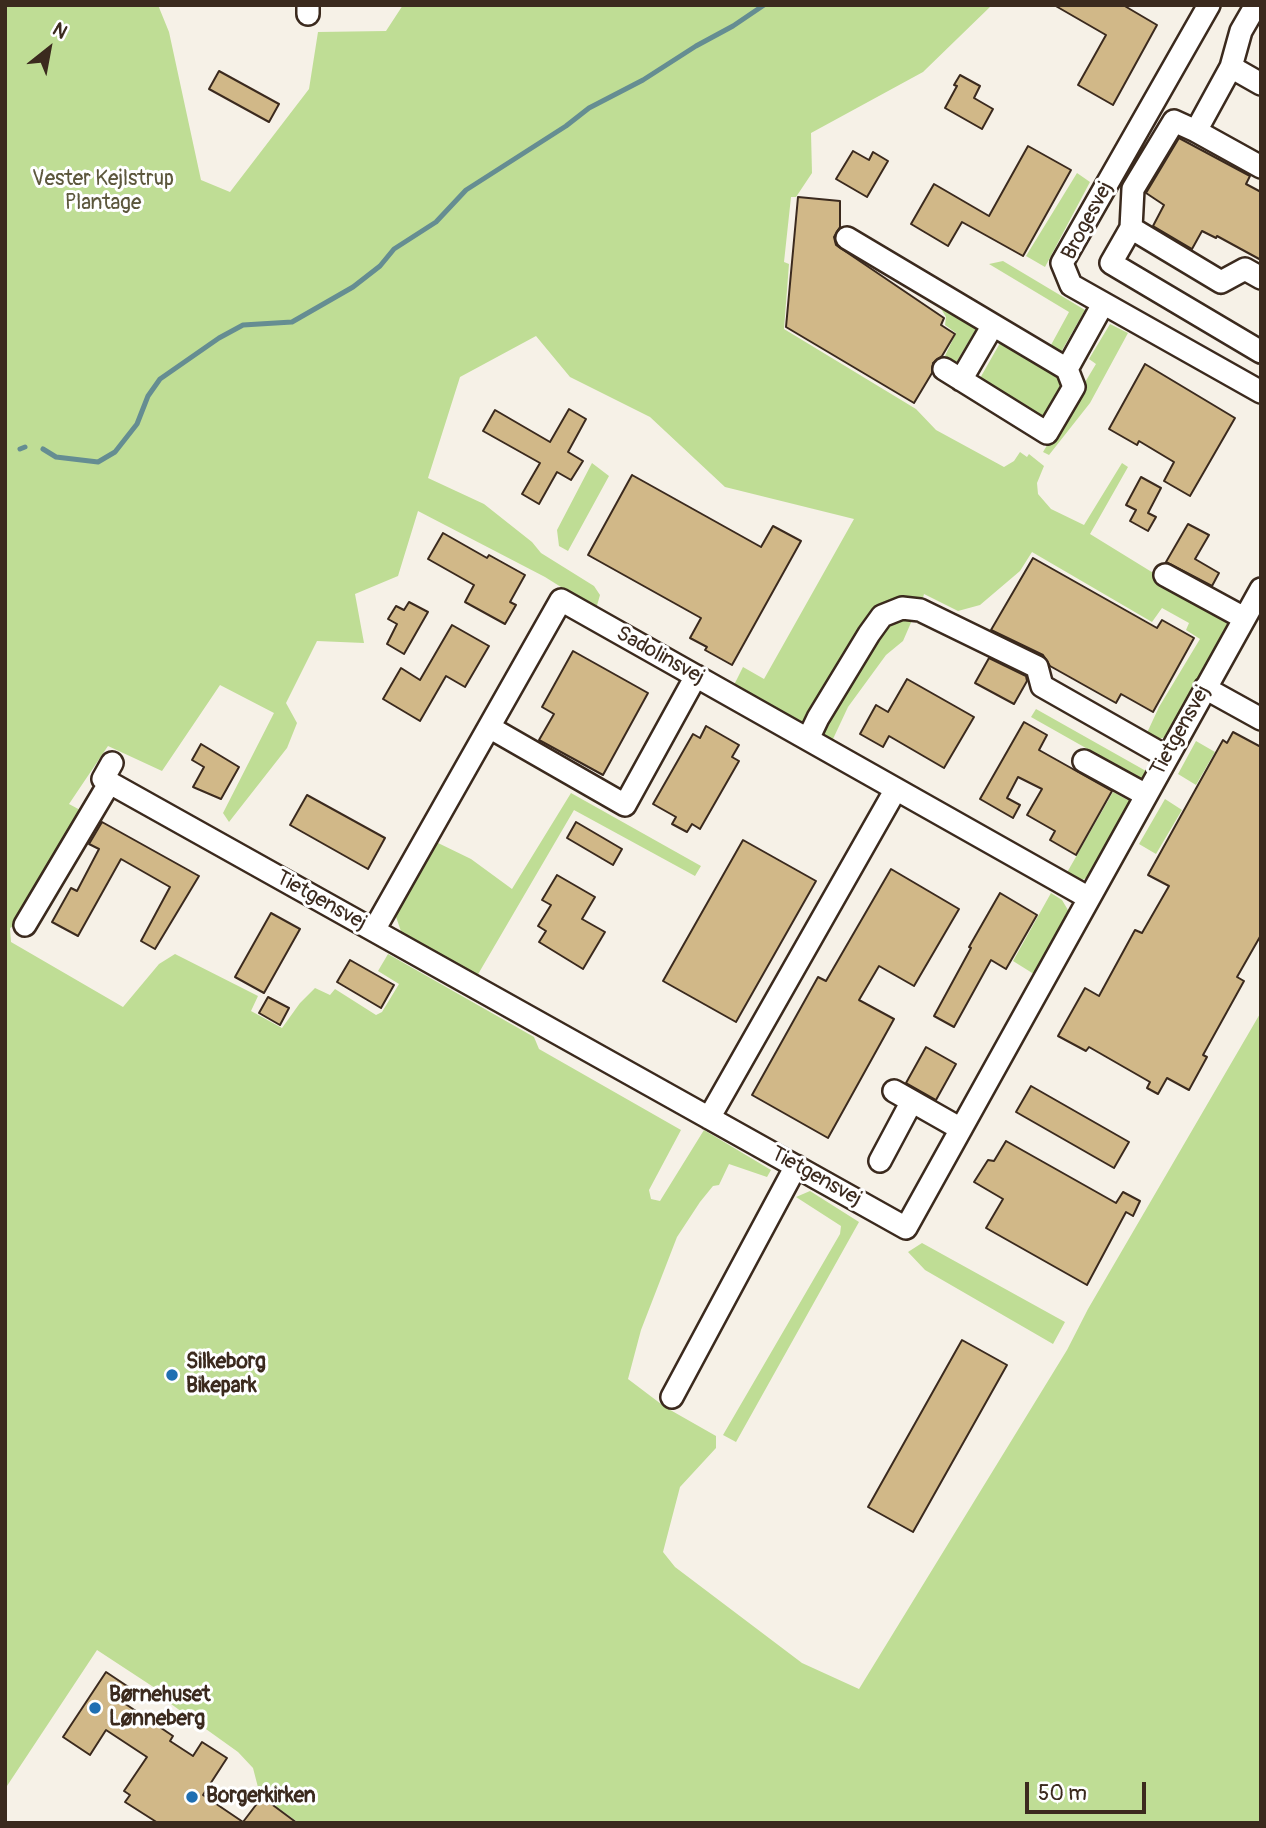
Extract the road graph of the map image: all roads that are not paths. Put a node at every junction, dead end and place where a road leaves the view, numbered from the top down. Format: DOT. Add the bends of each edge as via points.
graph roads {
  1 [pos="1209,5"];
  2 [pos="1256,5"];
  3 [pos="1231,67"];
  4 [pos="1261,83"];
  5 [pos="1196,131"];
  6 [pos="1261,167"];
  7 [pos="1131,228"];
  8 [pos="848,237"];
  9 [pos="1261,278"];
  10 [pos="1103,304"];
  11 [pos="993,325"];
  12 [pos="1261,352"];
  13 [pos="1067,369"];
  14 [pos="1261,391"];
  15 [pos="1165,575"];
  16 [pos="1261,589"];
  17 [pos="1244,618"];
  18 [pos="696,676"];
  19 [pos="1205,688"];
  20 [pos="1261,719"];
  21 [pos="489,727"];
  22 [pos="808,739"];
  23 [pos="1167,757"];
  24 [pos="1084,761"];
  25 [pos="896,789"];
  26 [pos="1146,795"];
  27 [pos="1089,898"];
  28 [pos="25,925"];
  29 [pos="374,930"];
  30 [pos="709,1118"];
  31 [pos="961,1129"];
  32 [pos="880,1161"];
  33 [pos="796,1167"];
  34 [pos="672,1397"];
  1 -- 10 [label="street, Brogesvej" via="1062,263 1071,285"];
  2 -- 3 [label="street" via="1241,31"];
  3 -- 4 [label="street"];
  3 -- 5 [label="street"];
  5 -- 6 [label="street"];
  5 -- 7 [label="street" via="1174,121 1133,189"];
  7 -- 9 [label="street" via="1221,282 1245,269"];
  7 -- 12 [label="street" via="1111,263"];
  8 -- 11 [label="street"];
  10 -- 13 [label="street"];
  10 -- 14 [label="street, Brogesvej"];
  11 -- 13 [label="street"];
  11 -- 13 [label="street" via="953,375 1047,433 1074,387"];
  15 -- 17 [label="street"];
  16 -- 17 [label="street, Tietgensvej"];
  17 -- 19 [label="street, Tietgensvej"];
  18 -- 21 [label="street, Sadolinsvej" via="561,600"];
  18 -- 21 [label="street" via="625,805"];
  18 -- 22 [label="street, Sadolinsvej"];
  19 -- 20 [label="street"];
  19 -- 23 [label="street, Tietgensvej"];
  21 -- 29 [label="street, Sadolinsvej"];
  22 -- 23 [label="street" via="869,634 882,616 902,608 920,610 1037,667 1042,686"];
  22 -- 25 [label="street, Sadolinsvej"];
  23 -- 26 [label="street, Tietgensvej"];
  24 -- 26 [label="street"];
  25 -- 27 [label="street, Sadolinsvej"];
  25 -- 30 [label="street"];
  26 -- 27 [label="street, Tietgensvej"];
  27 -- 31 [label="street, Tietgensvej"];
  28 -- 29 [label="street, Tietgensvej" via="111,773"];
  29 -- 30 [label="street, Tietgensvej"];
  30 -- 33 [label="street, Tietgensvej"];
  31 -- 32 [label="street" via="903,1096"];
  31 -- 33 [label="street, Tietgensvej" via="906,1228"];
  33 -- 34 [label="street"];
}
